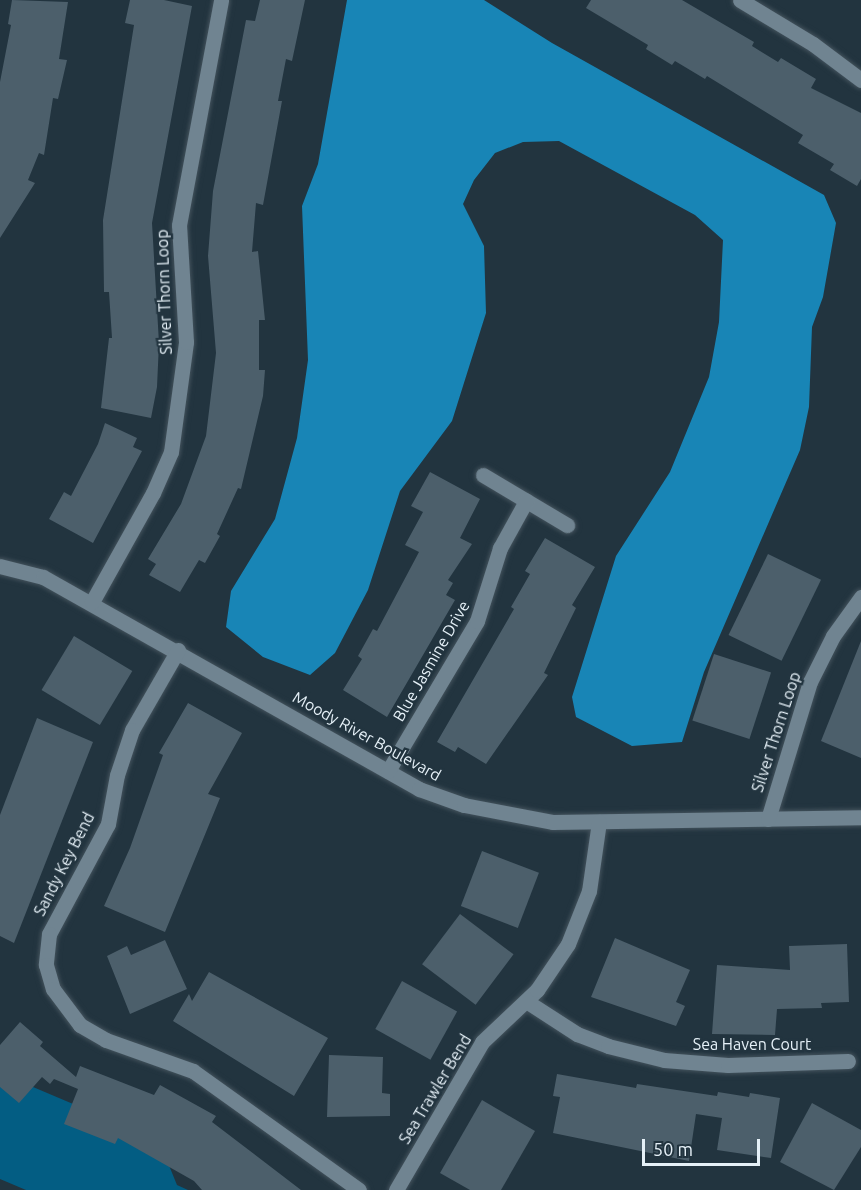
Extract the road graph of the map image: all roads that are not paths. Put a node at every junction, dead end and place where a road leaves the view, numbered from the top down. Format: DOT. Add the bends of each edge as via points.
graph roads {
  1 [pos="221,0"];
  2 [pos="740,0"];
  3 [pos="861,80"];
  4 [pos="483,476"];
  5 [pos="526,501"];
  6 [pos="567,525"];
  7 [pos="0,566"];
  8 [pos="861,597"];
  9 [pos="92,603"];
  10 [pos="178,650"];
  11 [pos="388,771"];
  12 [pos="859,818"];
  13 [pos="768,819"];
  14 [pos="599,822"];
  15 [pos="526,1001"];
  16 [pos="848,1061"];
  17 [pos="359,1190"];
  18 [pos="396,1190"];
  1 -- 9 [label="street, Silver Thorn Loop" via="179,225 186,342 171,452 153,493"];
  2 -- 3 [label="street" via="813,44"];
  4 -- 5 [label="street"];
  5 -- 6 [label="street"];
  5 -- 11 [label="street, Blue Jasmine Drive" via="497,554 477,621"];
  7 -- 9 [label="street, Moody River Boulevard" via="43,577"];
  8 -- 13 [label="street, Silver Thorn Loop" via="833,636 810,682"];
  9 -- 10 [label="street, Moody River Boulevard"];
  10 -- 11 [label="street, Moody River Boulevard"];
  10 -- 17 [label="street, Sandy Key Bend" via="132,730 117,775 108,824 49,934 46,965 53,989 80,1025 106,1040 193,1071"];
  11 -- 14 [label="street, Moody River Boulevard" via="419,789 464,805 553,822"];
  12 -- 13 [label="street, Moody River Boulevard"];
  13 -- 14 [label="street, Moody River Boulevard"];
  14 -- 15 [label="street, Sea Trawler Bend" via="591,884 577,926 553,968"];
  15 -- 16 [label="street, Sea Haven Court" via="578,1034 664,1060 728,1065"];
  15 -- 18 [label="street, Sea Trawler Bend" via="482,1042"];
}
